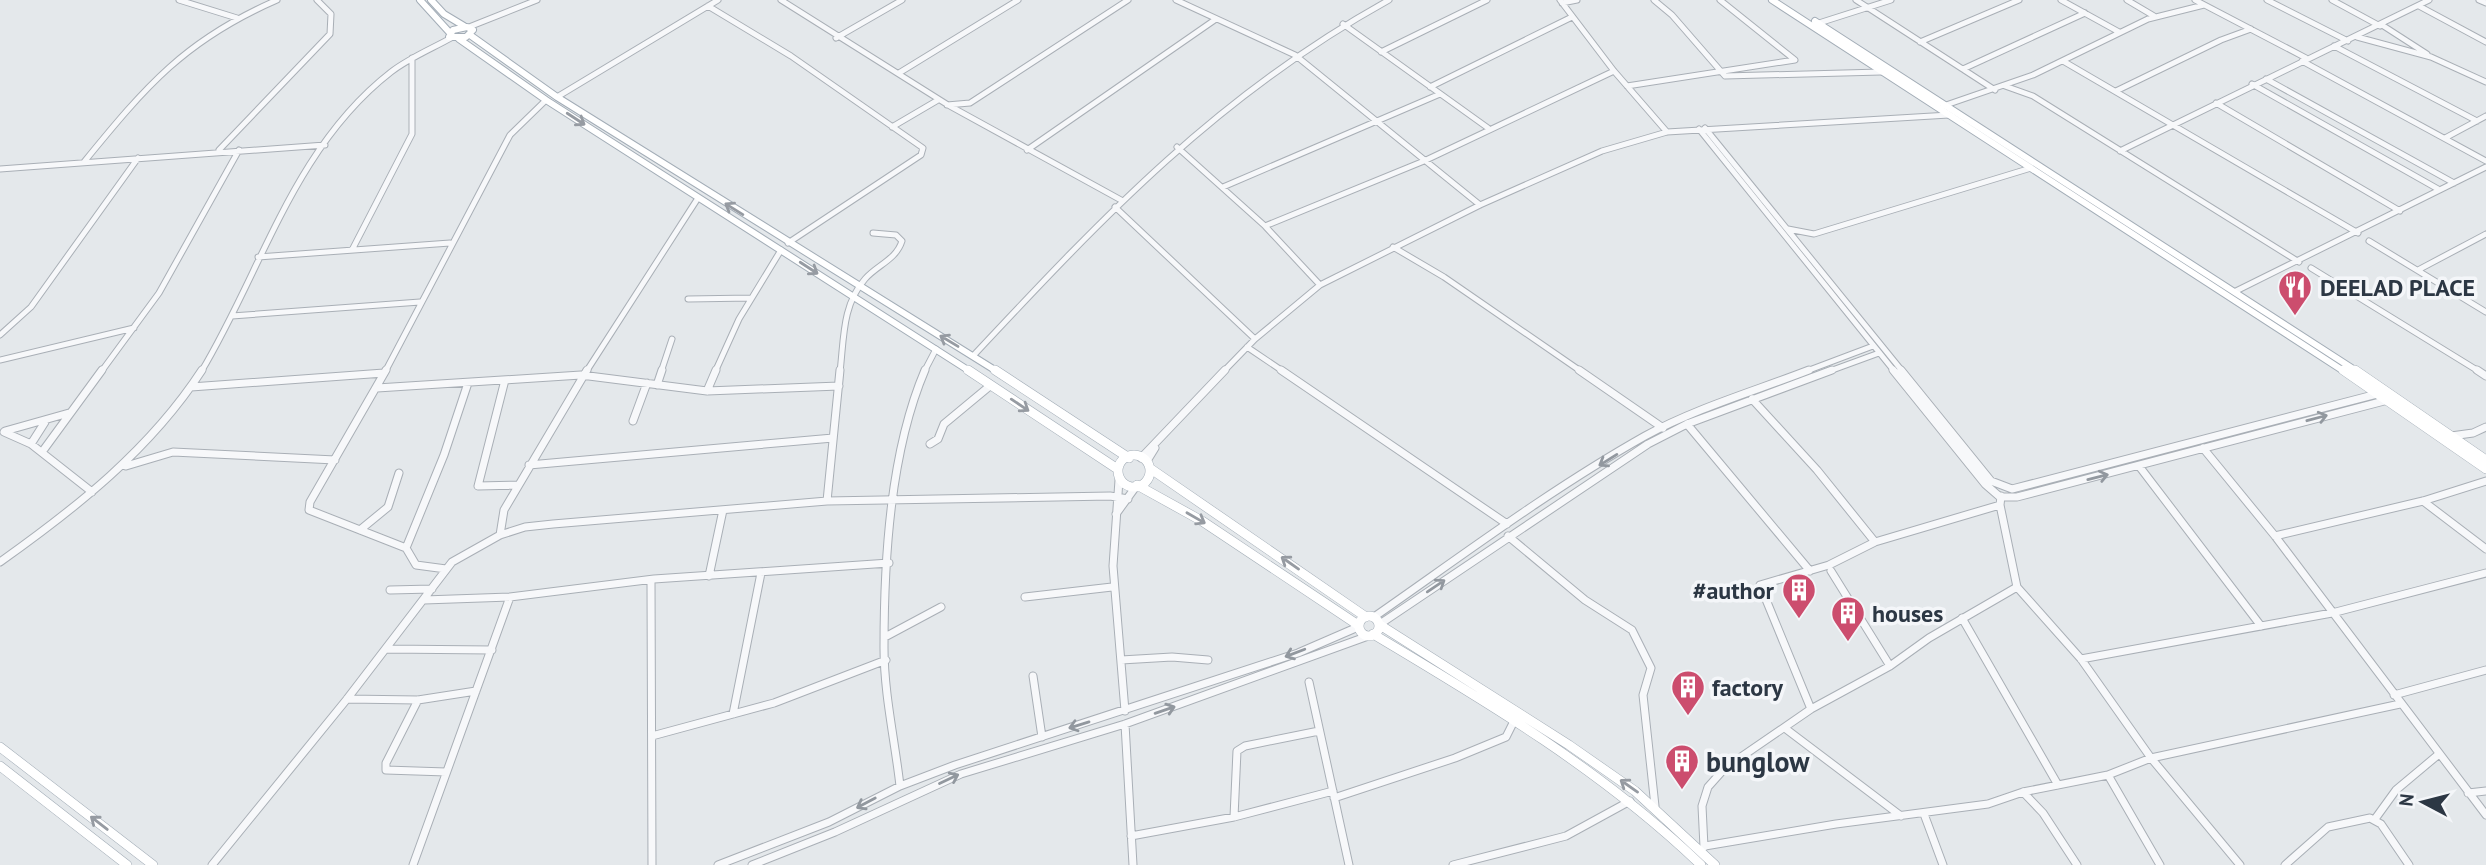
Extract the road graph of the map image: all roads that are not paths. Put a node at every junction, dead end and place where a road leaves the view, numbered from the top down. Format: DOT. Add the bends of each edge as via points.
graph roads {
  1 [pos="179,0"];
  2 [pos="277,0"];
  3 [pos="317,0"];
  4 [pos="420,0"];
  5 [pos="431,0"];
  6 [pos="537,0"];
  7 [pos="718,0"];
  8 [pos="781,0"];
  9 [pos="902,0"];
  10 [pos="1018,0"];
  11 [pos="1128,0"];
  12 [pos="1176,0"];
  13 [pos="1368,0"];
  14 [pos="1389,0"];
  15 [pos="1487,0"];
  16 [pos="1577,0"];
  17 [pos="1654,0"];
  18 [pos="1720,0"];
  19 [pos="1772,0"];
  20 [pos="1783,0"];
  21 [pos="1856,0"];
  22 [pos="1891,0"];
  23 [pos="2019,0"];
  24 [pos="2061,0"];
  25 [pos="2127,0"];
  26 [pos="2196,0"];
  27 [pos="2267,0"];
  28 [pos="2332,0"];
  29 [pos="2429,0"];
  30 [pos="2479,0"];
  31 [pos="1561,2"];
  32 [pos="2182,3"];
  33 [pos="2486,3"];
  34 [pos="2204,5"];
  35 [pos="708,6"];
  36 [pos="2418,6"];
  37 [pos="1376,7"];
  38 [pos="1870,9"];
  39 [pos="2085,13"];
  40 [pos="2154,16"];
  41 [pos="1572,17"];
  42 [pos="237,18"];
  43 [pos="1216,19"];
  44 [pos="1818,23"];
  45 [pos="1343,24"];
  46 [pos="2381,26"];
  47 [pos="2251,29"];
  48 [pos="470,30"];
  49 [pos="2119,32"];
  50 [pos="453,37"];
  51 [pos="2357,37"];
  52 [pos="836,38"];
  53 [pos="2348,41"];
  54 [pos="1920,42"];
  55 [pos="2486,42"];
  56 [pos="2334,46"];
  57 [pos="1381,52"];
  58 [pos="1295,55"];
  59 [pos="2431,57"];
  60 [pos="412,58"];
  61 [pos="2304,59"];
  62 [pos="2063,61"];
  63 [pos="1963,69"];
  64 [pos="1614,71"];
  65 [pos="1881,72"];
  66 [pos="1720,73"];
  67 [pos="899,74"];
  68 [pos="2266,78"];
  69 [pos="2020,80"];
  70 [pos="2486,82"];
  71 [pos="2252,85"];
  72 [pos="1627,86"];
  73 [pos="2005,86"];
  74 [pos="1430,87"];
  75 [pos="1995,90"];
  76 [pos="2116,91"];
  77 [pos="1440,94"];
  78 [pos="2033,96"];
  79 [pos="557,97"];
  80 [pos="545,100"];
  81 [pos="938,100"];
  82 [pos="970,103"];
  83 [pos="2216,103"];
  84 [pos="945,105"];
  85 [pos="1946,105"];
  86 [pos="1949,115"];
  87 [pos="964,116"];
  88 [pos="2486,116"];
  89 [pos="2477,121"];
  90 [pos="1379,122"];
  91 [pos="2175,125"];
  92 [pos="892,127"];
  93 [pos="1488,128"];
  94 [pos="1702,128"];
  95 [pos="1667,132"];
  96 [pos="2445,138"];
  97 [pos="325,145"];
  98 [pos="1177,147"];
  99 [pos="219,150"];
  100 [pos="239,150"];
  101 [pos="1027,150"];
  102 [pos="2120,151"];
  103 [pos="138,158"];
  104 [pos="1424,161"];
  105 [pos="2486,161"];
  106 [pos="85,162"];
  107 [pos="2486,167"];
  108 [pos="2031,168"];
  109 [pos="0,169"];
  110 [pos="2454,183"];
  111 [pos="1223,187"];
  112 [pos="2438,189"];
  113 [pos="698,198"];
  114 [pos="1121,200"];
  115 [pos="1480,205"];
  116 [pos="1115,207"];
  117 [pos="2400,211"];
  118 [pos="1265,226"];
  119 [pos="1786,228"];
  120 [pos="873,233"];
  121 [pos="2358,233"];
  122 [pos="1814,234"];
  123 [pos="2486,234"];
  124 [pos="2369,241"];
  125 [pos="450,243"];
  126 [pos="788,243"];
  127 [pos="1393,247"];
  128 [pos="1802,247"];
  129 [pos="352,250"];
  130 [pos="781,250"];
  131 [pos="258,257"];
  132 [pos="2299,262"];
  133 [pos="2311,268"];
  134 [pos="2418,270"];
  135 [pos="1320,285"];
  136 [pos="859,287"];
  137 [pos="2234,292"];
  138 [pos="852,296"];
  139 [pos="751,298"];
  140 [pos="688,299"];
  141 [pos="420,302"];
  142 [pos="2486,312"];
  143 [pos="232,316"];
  144 [pos="134,328"];
  145 [pos="0,335"];
  146 [pos="672,339"];
  147 [pos="1255,339"];
  148 [pos="1877,345"];
  149 [pos="1247,347"];
  150 [pos="936,349"];
  151 [pos="1882,352"];
  152 [pos="973,356"];
  153 [pos="0,360"];
  154 [pos="384,373"];
  155 [pos="581,375"];
  156 [pos="2486,376"];
  157 [pos="505,380"];
  158 [pos="468,383"];
  159 [pos="647,383"];
  160 [pos="657,385"];
  161 [pos="990,385"];
  162 [pos="839,386"];
  163 [pos="191,387"];
  164 [pos="377,388"];
  165 [pos="707,391"];
  166 [pos="2387,395"];
  167 [pos="1752,399"];
  168 [pos="69,413"];
  169 [pos="45,422"];
  170 [pos="633,422"];
  171 [pos="1687,424"];
  172 [pos="2486,427"];
  173 [pos="1663,428"];
  174 [pos="2,432"];
  175 [pos="2473,433"];
  176 [pos="2451,436"];
  177 [pos="833,438"];
  178 [pos="31,444"];
  179 [pos="930,444"];
  180 [pos="2177,447"];
  181 [pos="2467,447"];
  182 [pos="2203,448"];
  183 [pos="42,452"];
  184 [pos="2183,453"];
  185 [pos="1129,458"];
  186 [pos="335,460"];
  187 [pos="2486,460"];
  188 [pos="1146,463"];
  189 [pos="528,465"];
  190 [pos="2139,466"];
  191 [pos="1116,468"];
  192 [pos="2486,468"];
  193 [pos="118,469"];
  194 [pos="399,472"];
  195 [pos="1119,480"];
  196 [pos="2486,481"];
  197 [pos="518,485"];
  198 [pos="1137,485"];
  199 [pos="92,492"];
  200 [pos="1116,497"];
  201 [pos="2001,497"];
  202 [pos="892,499"];
  203 [pos="1128,499"];
  204 [pos="827,500"];
  205 [pos="2423,501"];
  206 [pos="723,510"];
  207 [pos="1116,514"];
  208 [pos="1507,524"];
  209 [pos="360,530"];
  210 [pos="499,535"];
  211 [pos="1508,536"];
  212 [pos="2275,536"];
  213 [pos="1875,542"];
  214 [pos="406,548"];
  215 [pos="2486,549"];
  216 [pos="1,560"];
  217 [pos="888,563"];
  218 [pos="446,569"];
  219 [pos="1810,570"];
  220 [pos="1831,572"];
  221 [pos="761,573"];
  222 [pos="2486,573"];
  223 [pos="709,576"];
  224 [pos="651,582"];
  225 [pos="1112,587"];
  226 [pos="2017,587"];
  227 [pos="432,589"];
  228 [pos="390,590"];
  229 [pos="510,597"];
  230 [pos="1025,597"];
  231 [pos="424,600"];
  232 [pos="941,607"];
  233 [pos="2332,613"];
  234 [pos="1962,618"];
  235 [pos="1375,621"];
  236 [pos="1358,626"];
  237 [pos="2261,626"];
  238 [pos="1372,635"];
  239 [pos="886,637"];
  240 [pos="386,649"];
  241 [pos="492,650"];
  242 [pos="2081,659"];
  243 [pos="886,660"];
  244 [pos="1121,660"];
  245 [pos="1208,660"];
  246 [pos="1891,666"];
  247 [pos="2486,670"];
  248 [pos="1033,676"];
  249 [pos="1309,682"];
  250 [pos="476,691"];
  251 [pos="2394,695"];
  252 [pos="347,699"];
  253 [pos="418,700"];
  254 [pos="2400,704"];
  255 [pos="1811,709"];
  256 [pos="1125,711"];
  257 [pos="733,714"];
  258 [pos="1515,719"];
  259 [pos="1125,724"];
  260 [pos="1786,729"];
  261 [pos="1319,731"];
  262 [pos="652,736"];
  263 [pos="1042,737"];
  264 [pos="0,747"];
  265 [pos="2439,754"];
  266 [pos="2151,758"];
  267 [pos="0,766"];
  268 [pos="446,772"];
  269 [pos="2108,775"];
  270 [pos="2058,785"];
  271 [pos="900,786"];
  272 [pos="2486,791"];
  273 [pos="2023,792"];
  274 [pos="2468,793"];
  275 [pos="1333,795"];
  276 [pos="1630,801"];
  277 [pos="1655,806"];
  278 [pos="1924,814"];
  279 [pos="2486,815"];
  280 [pos="1902,816"];
  281 [pos="1234,817"];
  282 [pos="2375,820"];
  283 [pos="1131,836"];
  284 [pos="1702,848"];
  285 [pos="127,865"];
  286 [pos="153,865"];
  287 [pos="212,865"];
  288 [pos="413,865"];
  289 [pos="652,865"];
  290 [pos="718,865"];
  291 [pos="752,865"];
  292 [pos="1133,865"];
  293 [pos="1349,865"];
  294 [pos="1453,865"];
  295 [pos="1701,865"];
  296 [pos="1715,865"];
  297 [pos="1943,865"];
  298 [pos="2077,865"];
  299 [pos="2160,865"];
  300 [pos="2240,865"];
  301 [pos="2285,865"];
  302 [pos="2409,865"];
  1 -- 42 [label="street"];
  2 -- 42 [label="street"];
  3 -- 99 [label="street" via="327,6 334,23 330,34"];
  4 -- 50 [label="main road"];
  5 -- 48 [label="main road" via="456,24"];
  6 -- 48 [label="street"];
  7 -- 35 [label="street"];
  8 -- 52 [label="street"];
  9 -- 52 [label="street"];
  10 -- 67 [label="street"];
  11 -- 82 [label="street"];
  12 -- 43 [label="street"];
  13 -- 37 [label="street"];
  14 -- 37 [label="street"];
  15 -- 57 [label="street"];
  16 -- 31 [label="street"];
  17 -- 66 [label="street"];
  18 -- 66 [label="street" via="1795,60"];
  19 -- 65 [label="main road"];
  20 -- 44 [label="main road"];
  21 -- 38 [label="street"];
  22 -- 38 [label="street"];
  23 -- 54 [label="street"];
  24 -- 39 [label="street"];
  25 -- 40 [label="street"];
  26 -- 34 [label="street"];
  27 -- 53 [label="street"];
  28 -- 46 [label="street"];
  29 -- 36 [label="street"];
  30 -- 33 [label="street"];
  31 -- 41 [label="street"];
  32 -- 34 [label="street"];
  32 -- 40 [label="street"];
  34 -- 47 [label="street"];
  35 -- 79 [label="street"];
  35 -- 92 [label="street" via="791,56"];
  36 -- 46 [label="street"];
  36 -- 55 [label="street"];
  37 -- 45 [label="street"];
  38 -- 44 [label="street"];
  38 -- 54 [label="street"];
  39 -- 49 [label="street"];
  39 -- 63 [label="street"];
  40 -- 49 [label="street"];
  41 -- 64 [label="street"];
  41 -- 74 [label="street"];
  42 -- 106 [label="street" via="180,57 119,119"];
  43 -- 58 [label="street"];
  43 -- 101 [label="street"];
  44 -- 85 [label="main road"];
  45 -- 57 [label="street"];
  45 -- 58 [label="street"];
  46 -- 51 [label="street"];
  46 -- 59 [label="street"];
  47 -- 61 [label="street"];
  47 -- 76 [label="street"];
  48 -- 50 [label="main road"];
  48 -- 50 [label="main road"];
  48 -- 79 [label="main road"];
  49 -- 62 [label="street"];
  50 -- 60 [label="street"];
  50 -- 80 [label="main road"];
  51 -- 53 [label="street"];
  51 -- 59 [label="street"];
  52 -- 67 [label="street"];
  53 -- 56 [label="street"];
  54 -- 63 [label="street"];
  56 -- 61 [label="street"];
  56 -- 89 [label="street"];
  57 -- 74 [label="street"];
  58 -- 90 [label="street"];
  58 -- 98 [label="street"];
  59 -- 70 [label="street"];
  60 -- 97 [label="street" via="372,87"];
  60 -- 129 [label="street" via="412,134"];
  61 -- 68 [label="street"];
  61 -- 96 [label="street"];
  62 -- 69 [label="street"];
  62 -- 76 [label="street"];
  63 -- 75 [label="street"];
  64 -- 72 [label="street"];
  64 -- 93 [label="street"];
  65 -- 66 [label="street" via="1751,77"];
  65 -- 86 [label="main road"];
  66 -- 72 [label="street"];
  67 -- 81 [label="street"];
  68 -- 71 [label="street"];
  68 -- 110 [label="street"];
  69 -- 73 [label="street"];
  69 -- 78 [label="street"];
  71 -- 83 [label="street"];
  71 -- 112 [label="street"];
  72 -- 95 [label="street"];
  73 -- 75 [label="street"];
  73 -- 78 [label="street"];
  74 -- 77 [label="street"];
  75 -- 85 [label="street"];
  76 -- 91 [label="street"];
  77 -- 90 [label="street"];
  77 -- 93 [label="street"];
  78 -- 102 [label="street"];
  126 -- 79 [label="main road, one-way"];
  80 -- 113 [label="main road, one-way"];
  80 -- 125 [label="street" via="510,135"];
  81 -- 84 [label="street"];
  81 -- 92 [label="street"];
  82 -- 84 [label="street"];
  82 -- 87 [label="street"];
  83 -- 91 [label="street"];
  83 -- 117 [label="street"];
  84 -- 87 [label="street"];
  85 -- 137 [label="main road"];
  86 -- 94 [label="street"];
  86 -- 108 [label="main road"];
  87 -- 101 [label="street"];
  88 -- 89 [label="street"];
  89 -- 96 [label="street"];
  90 -- 104 [label="street"];
  90 -- 111 [label="street"];
  91 -- 102 [label="street"];
  91 -- 121 [label="street"];
  92 -- 126 [label="street" via="923,148 921,155"];
  93 -- 104 [label="street"];
  94 -- 95 [label="street"];
  94 -- 119 [label="street"];
  94 -- 148 [label="street"];
  95 -- 115 [label="street" via="1602,151"];
  96 -- 105 [label="street"];
  97 -- 100 [label="street"];
  97 -- 131 [label="street" via="300,178"];
  98 -- 111 [label="street"];
  98 -- 114 [label="street"];
  99 -- 100 [label="street"];
  99 -- 103 [label="street"];
  100 -- 144 [label="street" via="180,261"];
  101 -- 114 [label="street"];
  102 -- 132 [label="street"];
  103 -- 106 [label="street"];
  103 -- 145 [label="street" via="31,307"];
  104 -- 115 [label="street"];
  104 -- 118 [label="street"];
  106 -- 109 [label="street"];
  107 -- 110 [label="street"];
  108 -- 122 [label="street"];
  108 -- 166 [label="main road"];
  110 -- 112 [label="street"];
  111 -- 118 [label="street"];
  112 -- 117 [label="street"];
  113 -- 130 [label="main road"];
  113 -- 155 [label="street" via="625,316"];
  114 -- 116 [label="street"];
  115 -- 127 [label="street"];
  116 -- 147 [label="street"];
  116 -- 152 [label="street"];
  117 -- 121 [label="street"];
  118 -- 135 [label="street"];
  119 -- 122 [label="street"];
  119 -- 128 [label="street"];
  120 -- 136 [label="street" via="897,235 902,241 891,260"];
  121 -- 132 [label="street"];
  122 -- 128 [label="street"];
  123 -- 134 [label="street"];
  124 -- 134 [label="street"];
  125 -- 129 [label="street"];
  125 -- 141 [label="street"];
  126 -- 136 [label="main road"];
  127 -- 135 [label="street"];
  127 -- 173 [label="street"];
  128 -- 148 [label="street"];
  129 -- 131 [label="street"];
  130 -- 138 [label="main road, one-way"];
  130 -- 139 [label="street"];
  131 -- 143 [label="street"];
  132 -- 137 [label="street"];
  133 -- 156 [label="street"];
  134 -- 142 [label="street"];
  135 -- 147 [label="street"];
  136 -- 138 [label="street"];
  152 -- 136 [label="main road, one-way"];
  137 -- 166 [label="main road"];
  138 -- 150 [label="main road"];
  138 -- 162 [label="street" via="847,306"];
  139 -- 140 [label="street"];
  139 -- 165 [label="street"];
  141 -- 143 [label="street"];
  141 -- 154 [label="street"];
  143 -- 163 [label="street"];
  144 -- 153 [label="street"];
  144 -- 168 [label="street"];
  146 -- 160 [label="street"];
  147 -- 149 [label="street"];
  148 -- 151 [label="street"];
  148 -- 173 [label="street"];
  149 -- 188 [label="street" via="1158,443"];
  149 -- 208 [label="street"];
  150 -- 161 [label="main road"];
  150 -- 202 [label="street" via="923,370"];
  151 -- 167 [label="street"];
  151 -- 201 [label="street" via="1984,484"];
  152 -- 185 [label="main road"];
  154 -- 163 [label="street"];
  154 -- 164 [label="street"];
  155 -- 157 [label="street"];
  155 -- 159 [label="street"];
  155 -- 189 [label="street"];
  157 -- 158 [label="street"];
  157 -- 197 [label="street" via="478,486"];
  158 -- 164 [label="street"];
  158 -- 214 [label="street"];
  159 -- 160 [label="street"];
  159 -- 170 [label="street"];
  160 -- 165 [label="street"];
  161 -- 179 [label="street" via="944,424 938,439"];
  161 -- 191 [label="main road, one-way"];
  162 -- 165 [label="street"];
  162 -- 177 [label="street"];
  163 -- 193 [label="street" via="137,453"];
  164 -- 186 [label="street"];
  166 -- 176 [label="main road"];
  166 -- 180 [label="street"];
  182 -- 166 [label="street, one-way"];
  166 -- 192 [label="main road"];
  167 -- 171 [label="street"];
  167 -- 213 [label="street"];
  168 -- 169 [label="street"];
  168 -- 183 [label="street"];
  169 -- 174 [label="street"];
  169 -- 178 [label="street"];
  171 -- 211 [label="street" via="1648,444"];
  171 -- 219 [label="street"];
  172 -- 175 [label="street"];
  173 -- 208 [label="street, one-way"];
  174 -- 178 [label="street"];
  175 -- 176 [label="street"];
  175 -- 181 [label="street"];
  176 -- 181 [label="main road"];
  177 -- 189 [label="street"];
  177 -- 204 [label="street"];
  178 -- 183 [label="street"];
  180 -- 184 [label="street"];
  180 -- 201 [label="street"];
  181 -- 187 [label="main road"];
  182 -- 184 [label="street"];
  182 -- 212 [label="street"];
  183 -- 199 [label="street"];
  184 -- 190 [label="street"];
  185 -- 188 [label="main road"];
  185 -- 191 [label="main road"];
  186 -- 193 [label="street" via="173,452"];
  186 -- 209 [label="street" via="309,510"];
  188 -- 198 [label="main road" via="1149,478"];
  235 -- 188 [label="main road, one-way" via="1222,515 1166,482"];
  189 -- 197 [label="street"];
  201 -- 190 [label="street, one-way" via="2017,497"];
  190 -- 237 [label="street"];
  191 -- 195 [label="main road"];
  193 -- 199 [label="street"];
  194 -- 209 [label="street" via="388,507"];
  195 -- 198 [label="main road"];
  195 -- 200 [label="street"];
  196 -- 205 [label="street"];
  197 -- 210 [label="street"];
  198 -- 203 [label="street"];
  198 -- 236 [label="main road, one-way" via="1202,521"];
  199 -- 216 [label="street"];
  200 -- 202 [label="street"];
  200 -- 203 [label="street"];
  200 -- 207 [label="street"];
  201 -- 213 [label="street"];
  201 -- 226 [label="street"];
  202 -- 204 [label="street"];
  202 -- 217 [label="street"];
  203 -- 207 [label="street"];
  204 -- 206 [label="street"];
  205 -- 212 [label="street"];
  205 -- 215 [label="street"];
  206 -- 210 [label="street" via="544,524"];
  206 -- 223 [label="street"];
  207 -- 225 [label="street" via="1111,540"];
  208 -- 235 [label="street"];
  209 -- 214 [label="street"];
  210 -- 218 [label="street" via="458,556"];
  235 -- 211 [label="street, one-way"];
  211 -- 277 [label="street" via="1585,600 1632,630 1651,668 1643,695"];
  212 -- 233 [label="street"];
  213 -- 219 [label="street"];
  214 -- 218 [label="street" via="416,565"];
  217 -- 221 [label="street"];
  217 -- 239 [label="street"];
  218 -- 227 [label="street"];
  219 -- 255 [label="street" via="1760,587"];
  220 -- 246 [label="street"];
  221 -- 223 [label="street"];
  221 -- 257 [label="street"];
  222 -- 233 [label="street"];
  223 -- 224 [label="street"];
  224 -- 229 [label="street"];
  224 -- 262 [label="street"];
  225 -- 230 [label="street"];
  225 -- 244 [label="street"];
  226 -- 234 [label="street"];
  226 -- 242 [label="street"];
  227 -- 228 [label="street"];
  227 -- 231 [label="street"];
  229 -- 231 [label="street"];
  229 -- 241 [label="street"];
  231 -- 240 [label="street"];
  232 -- 239 [label="street"];
  233 -- 237 [label="street"];
  233 -- 251 [label="street"];
  234 -- 246 [label="street"];
  234 -- 270 [label="street"];
  235 -- 236 [label="main road"];
  235 -- 238 [label="main road"];
  277 -- 235 [label="main road, one-way"];
  236 -- 238 [label="main road"];
  236 -- 256 [label="street, one-way" via="1297,653"];
  237 -- 242 [label="street"];
  238 -- 258 [label="main road"];
  259 -- 238 [label="street, one-way"];
  239 -- 243 [label="street"];
  240 -- 241 [label="street"];
  240 -- 252 [label="street"];
  241 -- 250 [label="street"];
  242 -- 266 [label="street"];
  243 -- 257 [label="street"];
  243 -- 271 [label="street"];
  244 -- 245 [label="street"];
  244 -- 256 [label="street"];
  246 -- 255 [label="street"];
  247 -- 251 [label="street"];
  248 -- 263 [label="street"];
  249 -- 261 [label="street"];
  250 -- 253 [label="street"];
  250 -- 268 [label="street"];
  251 -- 254 [label="street"];
  252 -- 253 [label="street"];
  252 -- 287 [label="street"];
  253 -- 268 [label="street" via="386,770"];
  254 -- 265 [label="street"];
  254 -- 266 [label="street"];
  255 -- 260 [label="street"];
  256 -- 263 [label="street, one-way"];
  257 -- 262 [label="street"];
  258 -- 275 [label="street" via="1507,737"];
  258 -- 276 [label="main road"];
  259 -- 283 [label="street"];
  291 -- 259 [label="street, one-way" via="961,774"];
  260 -- 280 [label="street"];
  260 -- 284 [label="street" via="1726,768 1708,787 1702,806"];
  261 -- 275 [label="street"];
  261 -- 281 [label="street" via="1237,751"];
  262 -- 289 [label="street"];
  263 -- 271 [label="street"];
  286 -- 264 [label="main road, one-way"];
  265 -- 274 [label="street"];
  265 -- 282 [label="street" via="2396,790"];
  266 -- 269 [label="street"];
  266 -- 300 [label="street"];
  267 -- 285 [label="main road"];
  268 -- 288 [label="street"];
  269 -- 270 [label="street"];
  269 -- 299 [label="street"];
  270 -- 273 [label="street"];
  271 -- 290 [label="street, one-way" via="829,822"];
  272 -- 274 [label="street"];
  273 -- 278 [label="street" via="1988,804"];
  273 -- 298 [label="street" via="2043,813"];
  274 -- 279 [label="street"];
  275 -- 281 [label="street"];
  275 -- 293 [label="street"];
  276 -- 294 [label="street" via="1566,836"];
  276 -- 295 [label="main road"];
  277 -- 284 [label="main road"];
  278 -- 280 [label="street"];
  278 -- 297 [label="street"];
  280 -- 284 [label="street"];
  281 -- 283 [label="street"];
  282 -- 301 [label="street" via="2328,827"];
  282 -- 302 [label="street"];
  283 -- 292 [label="street"];
  284 -- 296 [label="main road"];
}
